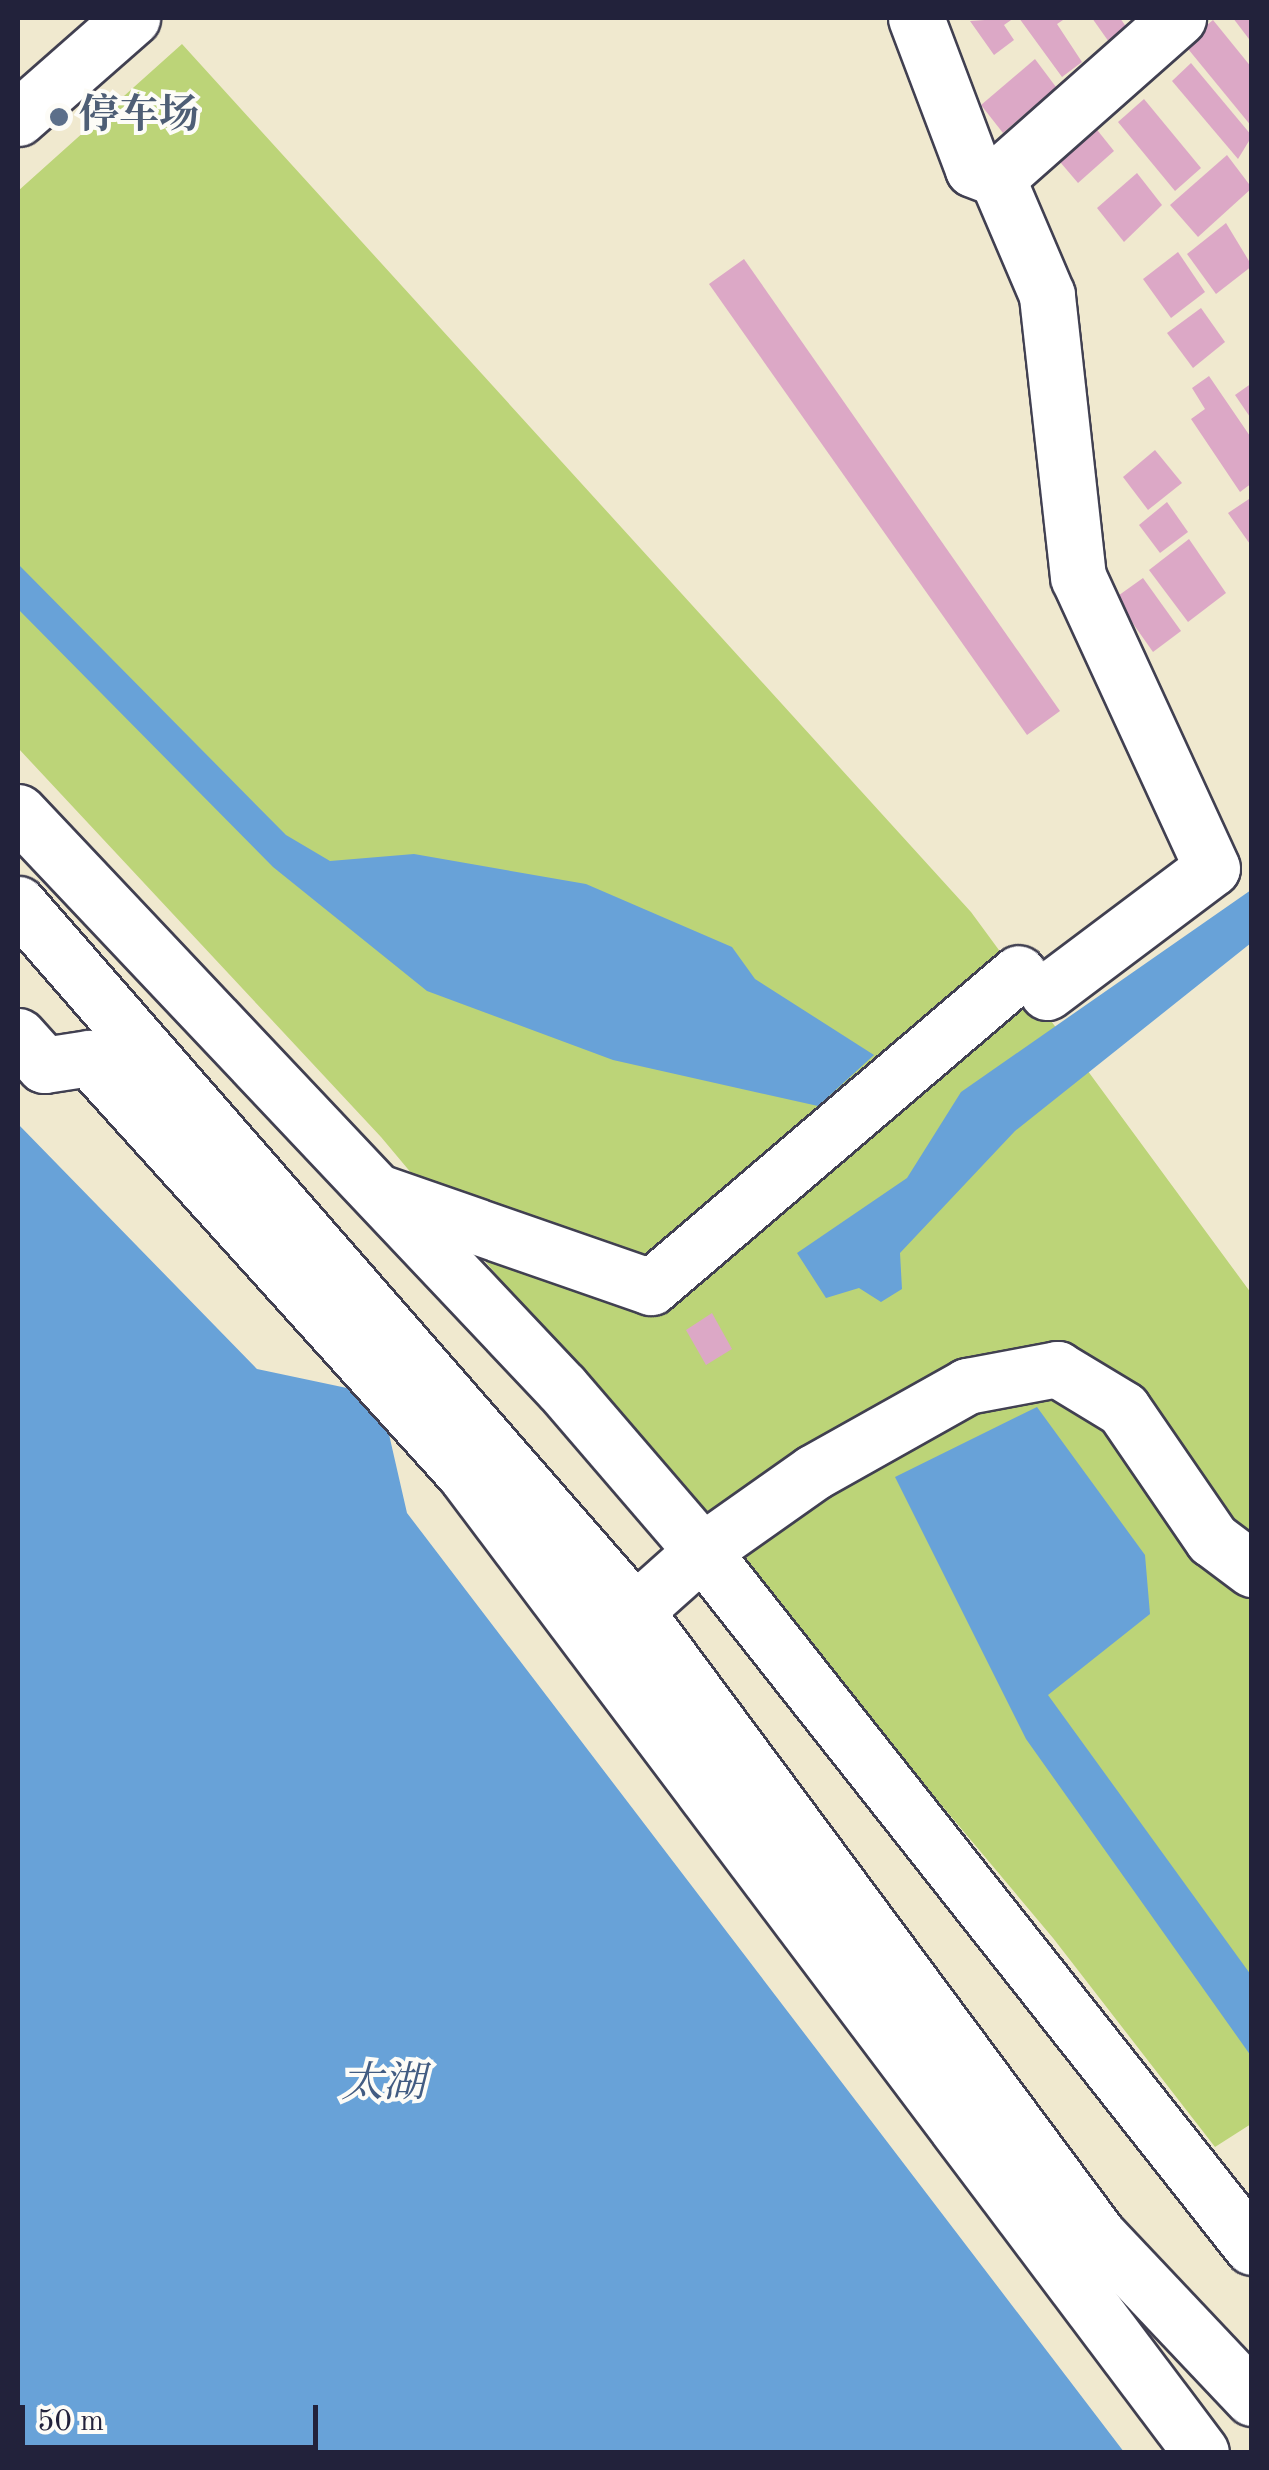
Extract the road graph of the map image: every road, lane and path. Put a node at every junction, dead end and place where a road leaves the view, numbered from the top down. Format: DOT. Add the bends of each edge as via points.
graph roads {
  1 [pos="132,18"];
  2 [pos="916,18"];
  3 [pos="1178,18"];
  4 [pos="18,118"];
  5 [pos="997,178"];
  6 [pos="18,812"];
  7 [pos="1232,859"];
  8 [pos="18,904"];
  9 [pos="18,1036"];
  10 [pos="378,1192"];
  11 [pos="702,1550"];
  12 [pos="1252,1570"];
  13 [pos="635,1610"];
  14 [pos="1242,2224"];
  15 [pos="1252,2398"];
  16 [pos="1201,2452"];
  1 -- 4 [label="street"];
  2 -- 5 [label="street" via="973,169"];
  3 -- 5 [label="street"];
  5 -- 7 [label="street" via="1048,295 1078,577"];
  6 -- 10 [label="street"];
  7 -- 10 [label="street" via="1032,983 651,1286"];
  8 -- 13 [label="street"];
  9 -- 16 [label="street" via="44,1064 89,1058 464,1473"];
  10 -- 11 [label="street"];
  11 -- 12 [label="street" via="814,1472 967,1386 1057,1370 1123,1409 1212,1539"];
  11 -- 13 [label="street"];
  11 -- 14 [label="street"];
  13 -- 15 [label="street" via="1099,2236"];
}
